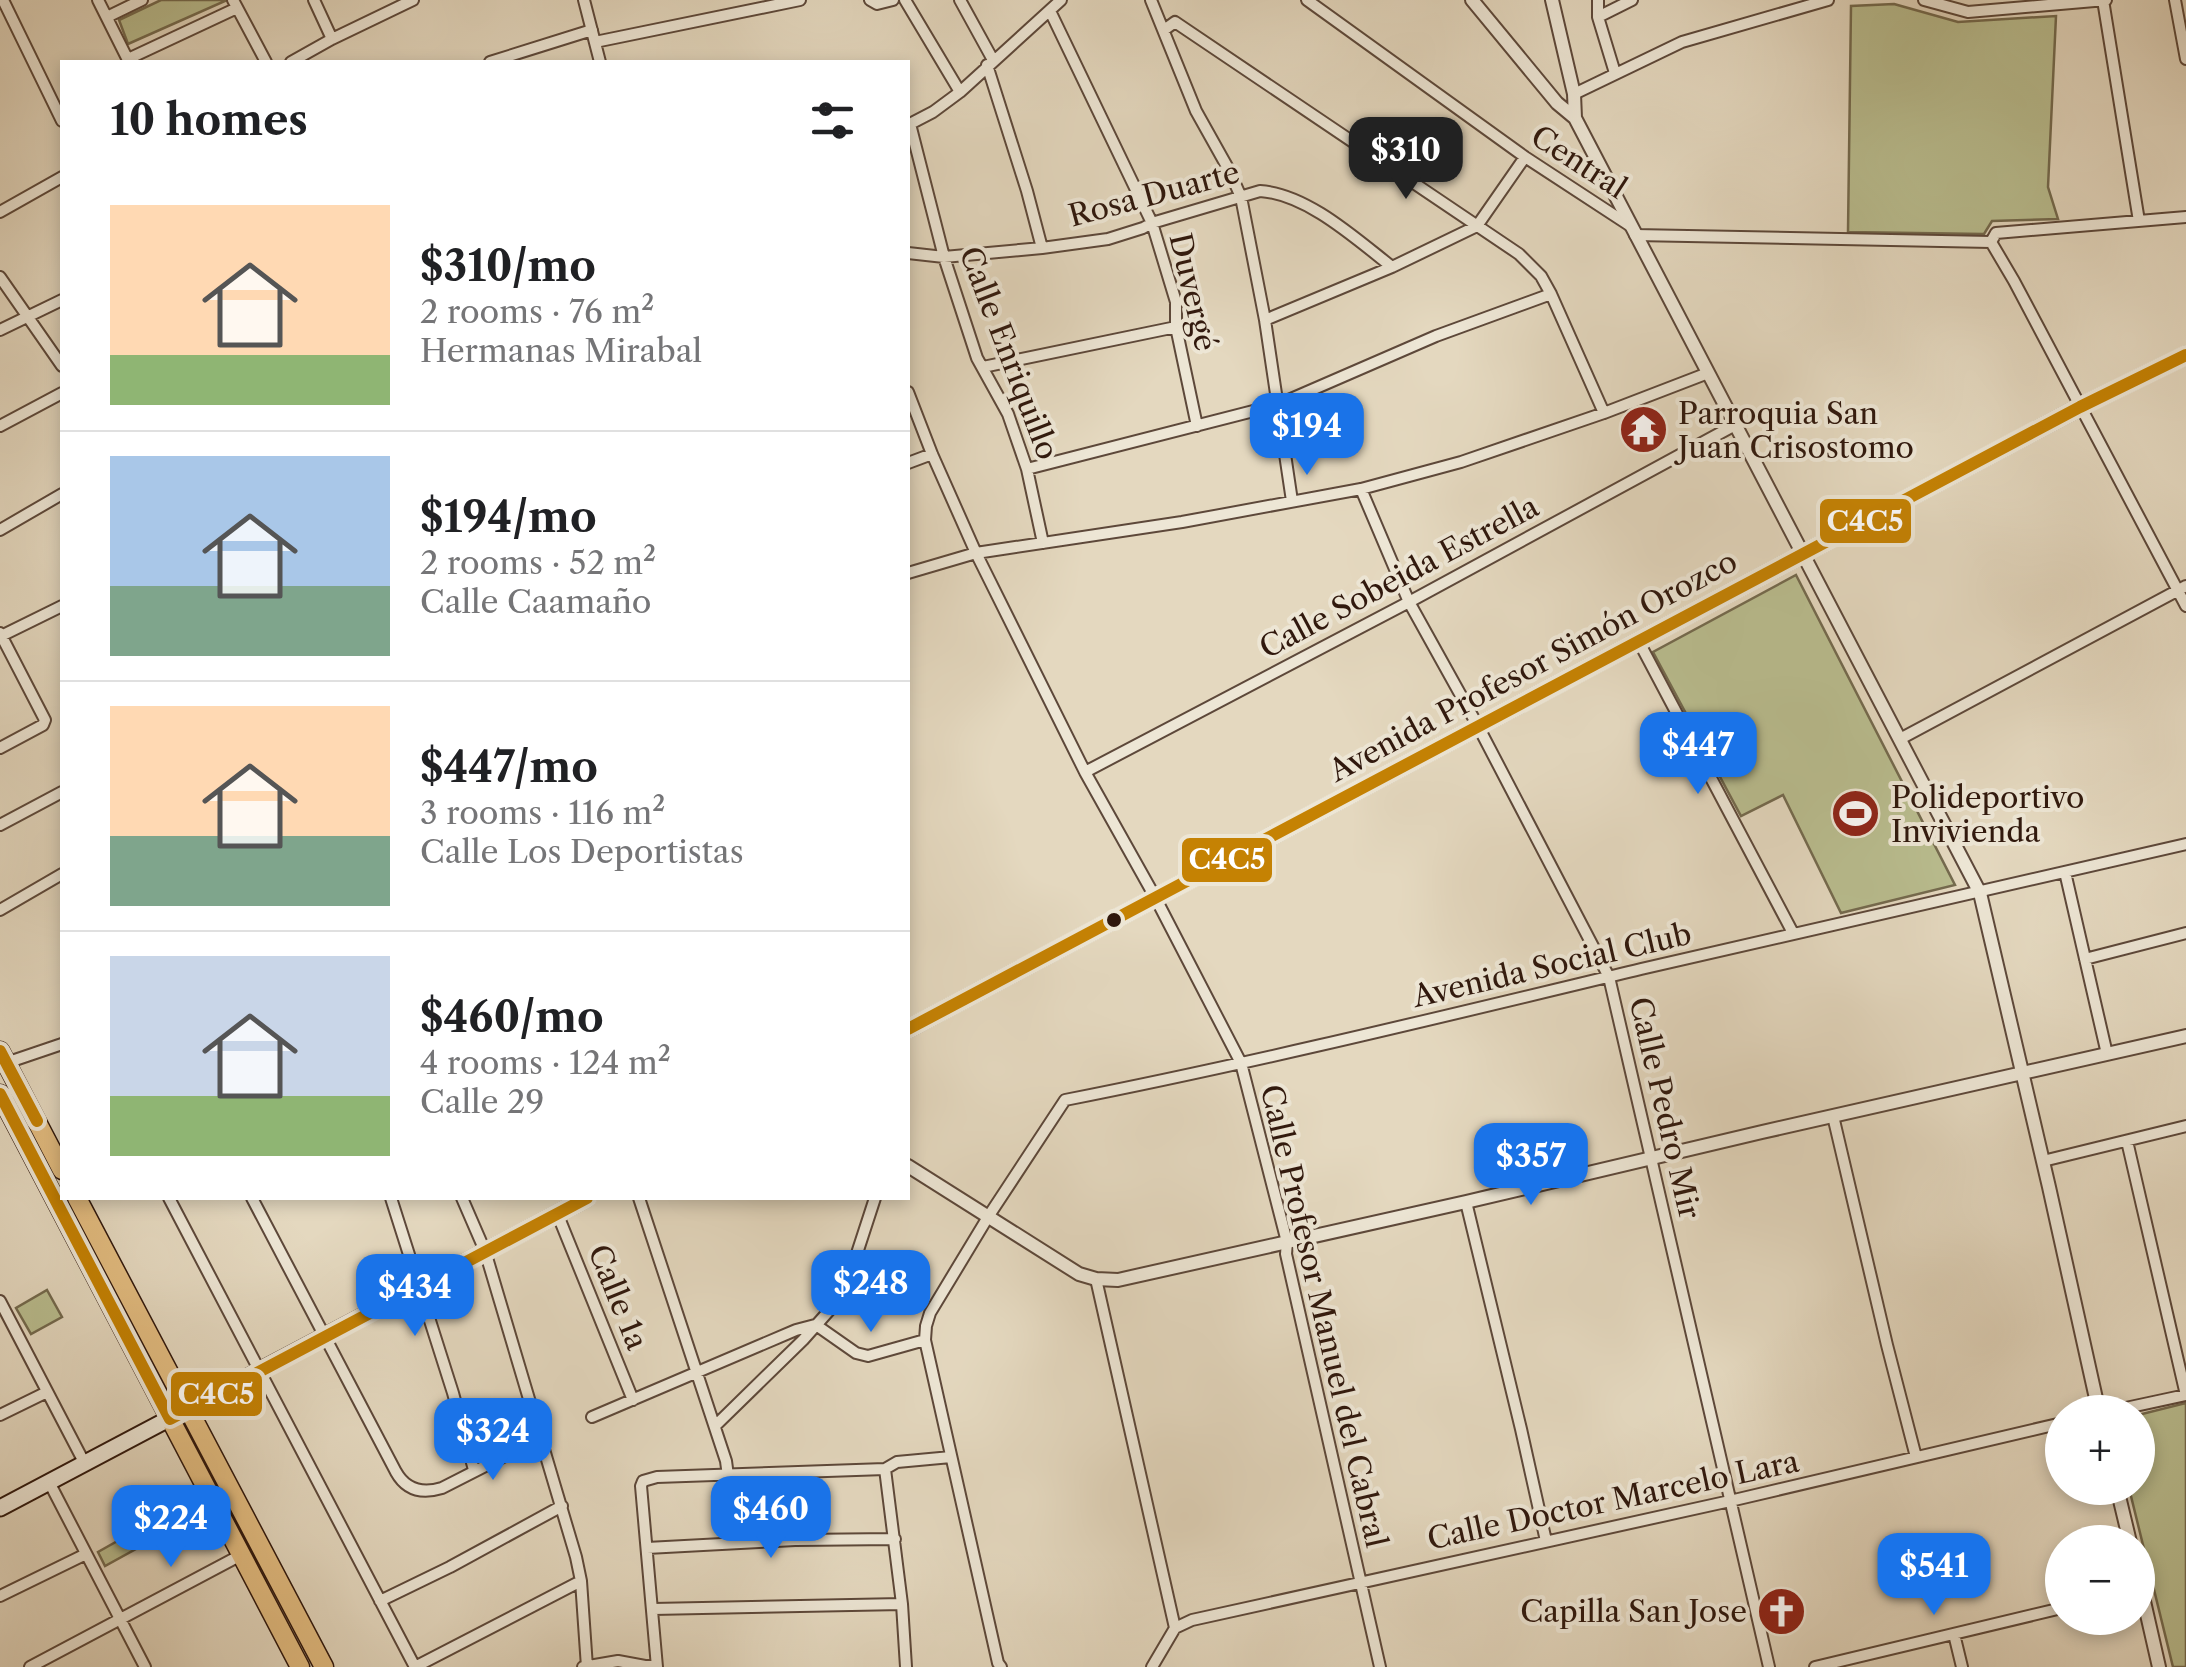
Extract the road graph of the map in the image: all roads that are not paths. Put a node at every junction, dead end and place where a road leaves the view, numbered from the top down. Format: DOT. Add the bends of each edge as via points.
graph roads {
  1 [pos="98,0"];
  2 [pos="142,0"];
  3 [pos="314,0"];
  4 [pos="413,0"];
  5 [pos="584,0"];
  6 [pos="800,0"];
  7 [pos="870,0"];
  8 [pos="893,0"];
  9 [pos="906,0"];
  10 [pos="960,0"];
  11 [pos="1061,0"];
  12 [pos="1306,0"];
  13 [pos="1472,0"];
  14 [pos="1552,0"];
  15 [pos="1598,0"];
  16 [pos="1632,0"];
  17 [pos="1828,0"];
  18 [pos="1924,0"];
  19 [pos="2104,0"];
  20 [pos="2175,0"];
  21 [pos="1153,1"];
  22 [pos="235,4"];
  23 [pos="1956,4"];
  24 [pos="3,8"];
  25 [pos="1050,11"];
  26 [pos="107,17"];
  27 [pos="1598,17"];
  28 [pos="1164,30"];
  29 [pos="594,36"];
  30 [pos="332,39"];
  31 [pos="2186,59"];
  32 [pos="128,60"];
  33 [pos="130,60"];
  34 [pos="265,60"];
  35 [pos="294,60"];
  36 [pos="498,60"];
  37 [pos="600,60"];
  38 [pos="990,62"];
  39 [pos="1615,73"];
  40 [pos="960,92"];
  41 [pos="1574,94"];
  42 [pos="60,117"];
  43 [pos="1575,118"];
  44 [pos="910,124"];
  45 [pos="910,129"];
  46 [pos="1525,157"];
  47 [pos="60,182"];
  48 [pos="1241,197"];
  49 [pos="0,212"];
  50 [pos="2186,217"];
  51 [pos="2139,221"];
  52 [pos="1152,223"];
  53 [pos="1477,226"];
  54 [pos="1632,230"];
  55 [pos="1991,242"];
  56 [pos="1042,248"];
  57 [pos="910,253"];
  58 [pos="944,256"];
  59 [pos="1392,266"];
  60 [pos="0,277"];
  61 [pos="1551,294"];
  62 [pos="60,301"];
  63 [pos="28,317"];
  64 [pos="1265,320"];
  65 [pos="1176,328"];
  66 [pos="0,330"];
  67 [pos="2186,355"];
  68 [pos="60,363"];
  69 [pos="983,367"];
  70 [pos="1708,373"];
  71 [pos="60,394"];
  72 [pos="910,397"];
  73 [pos="1277,405"];
  74 [pos="2080,407"];
  75 [pos="1604,413"];
  76 [pos="1735,425"];
  77 [pos="0,426"];
  78 [pos="1197,426"];
  79 [pos="932,454"];
  80 [pos="910,462"];
  81 [pos="1027,468"];
  82 [pos="1361,489"];
  83 [pos="60,495"];
  84 [pos="1292,502"];
  85 [pos="0,530"];
  86 [pos="1042,543"];
  87 [pos="976,553"];
  88 [pos="1803,554"];
  89 [pos="910,572"];
  90 [pos="2182,588"];
  91 [pos="1408,602"];
  92 [pos="2186,606"];
  93 [pos="60,607"];
  94 [pos="1,635"];
  95 [pos="1639,642"];
  96 [pos="1479,728"];
  97 [pos="1900,739"];
  98 [pos="0,748"];
  99 [pos="1085,772"];
  100 [pos="60,793"];
  101 [pos="0,826"];
  102 [pos="2186,844"];
  103 [pos="2065,872"];
  104 [pos="60,875"];
  105 [pos="1980,892"];
  106 [pos="1155,897"];
  107 [pos="0,910"];
  108 [pos="1793,933"];
  109 [pos="2186,934"];
  110 [pos="2085,959"];
  111 [pos="1608,977"];
  112 [pos="910,1028"];
  113 [pos="2186,1039"];
  114 [pos="60,1044"];
  115 [pos="2107,1054"];
  116 [pos="3,1057"];
  117 [pos="1241,1063"];
  118 [pos="2022,1073"];
  119 [pos="3,1107"];
  120 [pos="30,1109"];
  121 [pos="1832,1116"];
  122 [pos="2186,1126"];
  123 [pos="2127,1140"];
  124 [pos="1650,1159"];
  125 [pos="2043,1161"];
  126 [pos="60,1166"];
  127 [pos="910,1167"];
  128 [pos="78,1200"];
  129 [pos="170,1200"];
  130 [pos="253,1200"];
  131 [pos="392,1200"];
  132 [pos="463,1200"];
  133 [pos="584,1200"];
  134 [pos="639,1200"];
  135 [pos="874,1200"];
  136 [pos="1466,1202"];
  137 [pos="557,1214"];
  138 [pos="988,1217"];
  139 [pos="1287,1242"];
  140 [pos="485,1252"];
  141 [pos="1096,1280"];
  142 [pos="419,1285"];
  143 [pos="0,1301"];
  144 [pos="816,1324"];
  145 [pos="324,1337"];
  146 [pos="926,1340"];
  147 [pos="260,1370"];
  148 [pos="695,1373"];
  149 [pos="47,1392"];
  150 [pos="2095,1395"];
  151 [pos="2186,1395"];
  152 [pos="633,1400"];
  153 [pos="2155,1402"];
  154 [pos="188,1410"];
  155 [pos="0,1416"];
  156 [pos="592,1418"];
  157 [pos="170,1419"];
  158 [pos="714,1426"];
  159 [pos="2045,1427"];
  160 [pos="540,1438"];
  161 [pos="1916,1456"];
  162 [pos="950,1457"];
  163 [pos="85,1464"];
  164 [pos="886,1469"];
  165 [pos="474,1470"];
  166 [pos="728,1476"];
  167 [pos="49,1482"];
  168 [pos="1730,1501"];
  169 [pos="562,1506"];
  170 [pos="0,1508"];
  171 [pos="895,1539"];
  172 [pos="1546,1541"];
  173 [pos="647,1548"];
  174 [pos="86,1554"];
  175 [pos="241,1555"];
  176 [pos="581,1581"];
  177 [pos="1359,1582"];
  178 [pos="0,1596"];
  179 [pos="380,1601"];
  180 [pos="902,1604"];
  181 [pos="653,1609"];
  182 [pos="2045,1612"];
  183 [pos="120,1620"];
  184 [pos="1175,1628"];
  185 [pos="1954,1634"];
  186 [pos="2152,1635"];
  187 [pos="585,1666"];
  188 [pos="656,1666"];
  189 [pos="30,1667"];
  190 [pos="145,1667"];
  191 [pos="300,1667"];
  192 [pos="324,1667"];
  193 [pos="415,1667"];
  194 [pos="906,1667"];
  195 [pos="1002,1667"];
  196 [pos="1152,1667"];
  197 [pos="1380,1667"];
  198 [pos="1769,1667"];
  199 [pos="1816,1667"];
  200 [pos="1962,1667"];
  201 [pos="2160,1667"];
  1 -- 26 [label="street"];
  2 -- 26 [label="street"];
  3 -- 30 [label="street"];
  4 -- 30 [label="street"];
  5 -- 29 [label="street"];
  6 -- 29 [label="street"];
  7 -- 8 [label="street"];
  9 -- 40 [label="street"];
  10 -- 38 [label="street"];
  11 -- 25 [label="street"];
  12 -- 46 [label="street, Central"];
  13 -- 43 [label="street"];
  14 -- 41 [label="street"];
  15 -- 27 [label="street"];
  16 -- 27 [label="street"];
  17 -- 39 [label="street" via="1682,42"];
  18 -- 23 [label="street"];
  19 -- 23 [label="street" via="1968,12"];
  19 -- 51 [label="street"];
  20 -- 31 [label="street"];
  21 -- 28 [label="street"];
  22 -- 33 [label="street"];
  22 -- 34 [label="street"];
  24 -- 42 [label="street"];
  25 -- 38 [label="street"];
  25 -- 52 [label="street, Duvergé"];
  26 -- 32 [label="street"];
  27 -- 39 [label="street"];
  28 -- 48 [label="street"];
  28 -- 53 [label="street" via="1175,22"];
  29 -- 36 [label="street"];
  29 -- 37 [label="street"];
  30 -- 35 [label="street"];
  38 -- 40 [label="street"];
  38 -- 56 [label="street"];
  39 -- 41 [label="street"];
  40 -- 44 [label="street"];
  41 -- 43 [label="street"];
  43 -- 54 [label="street"];
  45 -- 58 [label="street, Calle Enriquillo"];
  46 -- 53 [label="street"];
  46 -- 54 [label="street, Central"];
  47 -- 49 [label="street"];
  48 -- 52 [label="street, Rosa Duarte"];
  48 -- 59 [label="street, Rosa Duarte" via="1260,191 1292,198"];
  48 -- 64 [label="street"];
  50 -- 51 [label="street"];
  51 -- 55 [label="street" via="1996,233"];
  52 -- 56 [label="street, Rosa Duarte"];
  52 -- 65 [label="street, Duvergé" via="1176,302"];
  53 -- 59 [label="street"];
  53 -- 61 [label="street" via="1519,254"];
  54 -- 55 [label="street"];
  54 -- 70 [label="street"];
  55 -- 74 [label="street"];
  56 -- 58 [label="street, Rosa Duarte"];
  57 -- 58 [label="street, Rosa Duarte"];
  58 -- 69 [label="street, Calle Enriquillo"];
  59 -- 64 [label="street"];
  60 -- 63 [label="street"];
  61 -- 73 [label="street"];
  61 -- 75 [label="street"];
  62 -- 63 [label="street"];
  63 -- 66 [label="street"];
  63 -- 68 [label="street"];
  64 -- 73 [label="street"];
  65 -- 69 [label="street"];
  65 -- 78 [label="street, Duvergé"];
  67 -- 74 [label="main road, Avenida Profesor Simón Orozco"];
  69 -- 81 [label="street, Calle Enriquillo"];
  70 -- 75 [label="street"];
  70 -- 76 [label="street"];
  71 -- 77 [label="street"];
  72 -- 79 [label="street, Calle Profesor Manuel del Cabral"];
  73 -- 78 [label="street"];
  73 -- 84 [label="street"];
  74 -- 88 [label="main road, Avenida Profesor Simón Orozco"];
  74 -- 90 [label="street"];
  75 -- 82 [label="street"];
  76 -- 88 [label="street"];
  76 -- 91 [label="street, Calle Sobeida Estrella"];
  78 -- 81 [label="street"];
  79 -- 80 [label="street"];
  79 -- 87 [label="street, Calle Profesor Manuel del Cabral"];
  81 -- 86 [label="street, Calle Enriquillo"];
  82 -- 84 [label="street"];
  82 -- 91 [label="street, Calle Pedro Mir"];
  83 -- 85 [label="street"];
  84 -- 86 [label="street"];
  86 -- 87 [label="street"];
  87 -- 89 [label="street"];
  87 -- 99 [label="street, Calle Profesor Manuel del Cabral"];
  88 -- 95 [label="main road, Avenida Profesor Simón Orozco"];
  88 -- 97 [label="street"];
  90 -- 92 [label="street"];
  90 -- 97 [label="street"];
  91 -- 96 [label="street, Calle Pedro Mir"];
  91 -- 99 [label="street, Calle Sobeida Estrella"];
  93 -- 94 [label="street"];
  94 -- 98 [label="street" via="45,720"];
  95 -- 96 [label="main road, Avenida Profesor Simón Orozco"];
  95 -- 108 [label="street"];
  96 -- 106 [label="main road, Avenida Profesor Simón Orozco"];
  96 -- 111 [label="street, Calle Pedro Mir"];
  97 -- 105 [label="street"];
  99 -- 106 [label="street, Calle Profesor Manuel del Cabral"];
  100 -- 101 [label="street"];
  102 -- 103 [label="street, Avenida Social Club"];
  103 -- 105 [label="street, Avenida Social Club"];
  103 -- 110 [label="street"];
  104 -- 107 [label="street"];
  105 -- 108 [label="street, Avenida Social Club"];
  105 -- 118 [label="street"];
  106 -- 112 [label="main road, Avenida Profesor Simón Orozco"];
  106 -- 117 [label="street, Calle Profesor Manuel del Cabral"];
  108 -- 111 [label="street, Avenida Social Club"];
  109 -- 110 [label="street"];
  110 -- 115 [label="street"];
  111 -- 117 [label="street, Avenida Social Club"];
  111 -- 124 [label="street, Calle Pedro Mir"];
  113 -- 115 [label="street"];
  114 -- 116 [label="street"];
  115 -- 118 [label="street"];
  116 -- 120 [label="main road"];
  117 -- 138 [label="street, Avenida Social Club" via="1066,1100"];
  117 -- 139 [label="street, Calle Profesor Manuel del Cabral"];
  118 -- 121 [label="street"];
  118 -- 125 [label="street"];
  119 -- 120 [label="street"];
  119 -- 157 [label="main road"];
  120 -- 126 [label="main road"];
  121 -- 124 [label="street"];
  121 -- 161 [label="street"];
  122 -- 123 [label="street"];
  123 -- 125 [label="street"];
  123 -- 151 [label="street"];
  124 -- 136 [label="street"];
  124 -- 168 [label="street, Calle Pedro Mir"];
  125 -- 150 [label="street"];
  127 -- 138 [label="street"];
  128 -- 154 [label="main road"];
  129 -- 147 [label="street"];
  130 -- 145 [label="street"];
  131 -- 142 [label="street"];
  132 -- 140 [label="street"];
  133 -- 137 [label="main road"];
  134 -- 148 [label="street"];
  135 -- 144 [label="street" via="848,1284"];
  136 -- 139 [label="street"];
  136 -- 172 [label="street"];
  137 -- 140 [label="main road"];
  137 -- 152 [label="street, Calle 1a"];
  138 -- 141 [label="street"];
  138 -- 146 [label="street, Avenida Social Club" via="930,1312"];
  139 -- 141 [label="street"];
  139 -- 177 [label="street, Calle Profesor Manuel del Cabral"];
  140 -- 142 [label="main road"];
  140 -- 160 [label="street"];
  141 -- 184 [label="street"];
  142 -- 145 [label="main road"];
  142 -- 165 [label="street"];
  143 -- 149 [label="street"];
  144 -- 146 [label="street" via="868,1356"];
  144 -- 148 [label="street"];
  144 -- 158 [label="street"];
  145 -- 147 [label="main road"];
  145 -- 165 [label="street" via="406,1485 432,1490"];
  146 -- 162 [label="street"];
  147 -- 154 [label="main road"];
  147 -- 179 [label="street"];
  148 -- 152 [label="street"];
  148 -- 158 [label="street"];
  149 -- 155 [label="street"];
  149 -- 163 [label="street"];
  151 -- 153 [label="street"];
  152 -- 156 [label="street"];
  154 -- 157 [label="main road"];
  154 -- 192 [label="main road"];
  157 -- 163 [label="main road"];
  157 -- 175 [label="main road"];
  158 -- 166 [label="street"];
  159 -- 161 [label="street, Calle Doctor Marcelo Lara"];
  160 -- 165 [label="street"];
  160 -- 169 [label="street"];
  161 -- 168 [label="street, Calle Doctor Marcelo Lara"];
  162 -- 164 [label="street"];
  162 -- 195 [label="street"];
  163 -- 167 [label="main road"];
  164 -- 166 [label="street"];
  164 -- 171 [label="street"];
  166 -- 173 [label="street" via="643,1481"];
  167 -- 170 [label="main road"];
  167 -- 174 [label="street"];
  168 -- 172 [label="street, Calle Doctor Marcelo Lara"];
  168 -- 198 [label="street, Calle Pedro Mir"];
  169 -- 176 [label="street"];
  169 -- 179 [label="street"];
  171 -- 173 [label="street"];
  171 -- 180 [label="street"];
  172 -- 177 [label="street, Calle Doctor Marcelo Lara"];
  173 -- 181 [label="street"];
  174 -- 178 [label="street"];
  174 -- 183 [label="street"];
  175 -- 183 [label="street"];
  175 -- 191 [label="main road"];
  176 -- 187 [label="street"];
  176 -- 193 [label="street"];
  177 -- 184 [label="street, Calle Doctor Marcelo Lara"];
  177 -- 197 [label="street, Calle Profesor Manuel del Cabral"];
  179 -- 193 [label="street"];
  180 -- 181 [label="street"];
  180 -- 194 [label="street"];
  181 -- 188 [label="street"];
  182 -- 185 [label="street"];
  183 -- 189 [label="street"];
  183 -- 190 [label="street"];
  184 -- 196 [label="street"];
  185 -- 199 [label="street"];
  185 -- 200 [label="street"];
  186 -- 201 [label="street"];
  187 -- 188 [label="street"];
}
